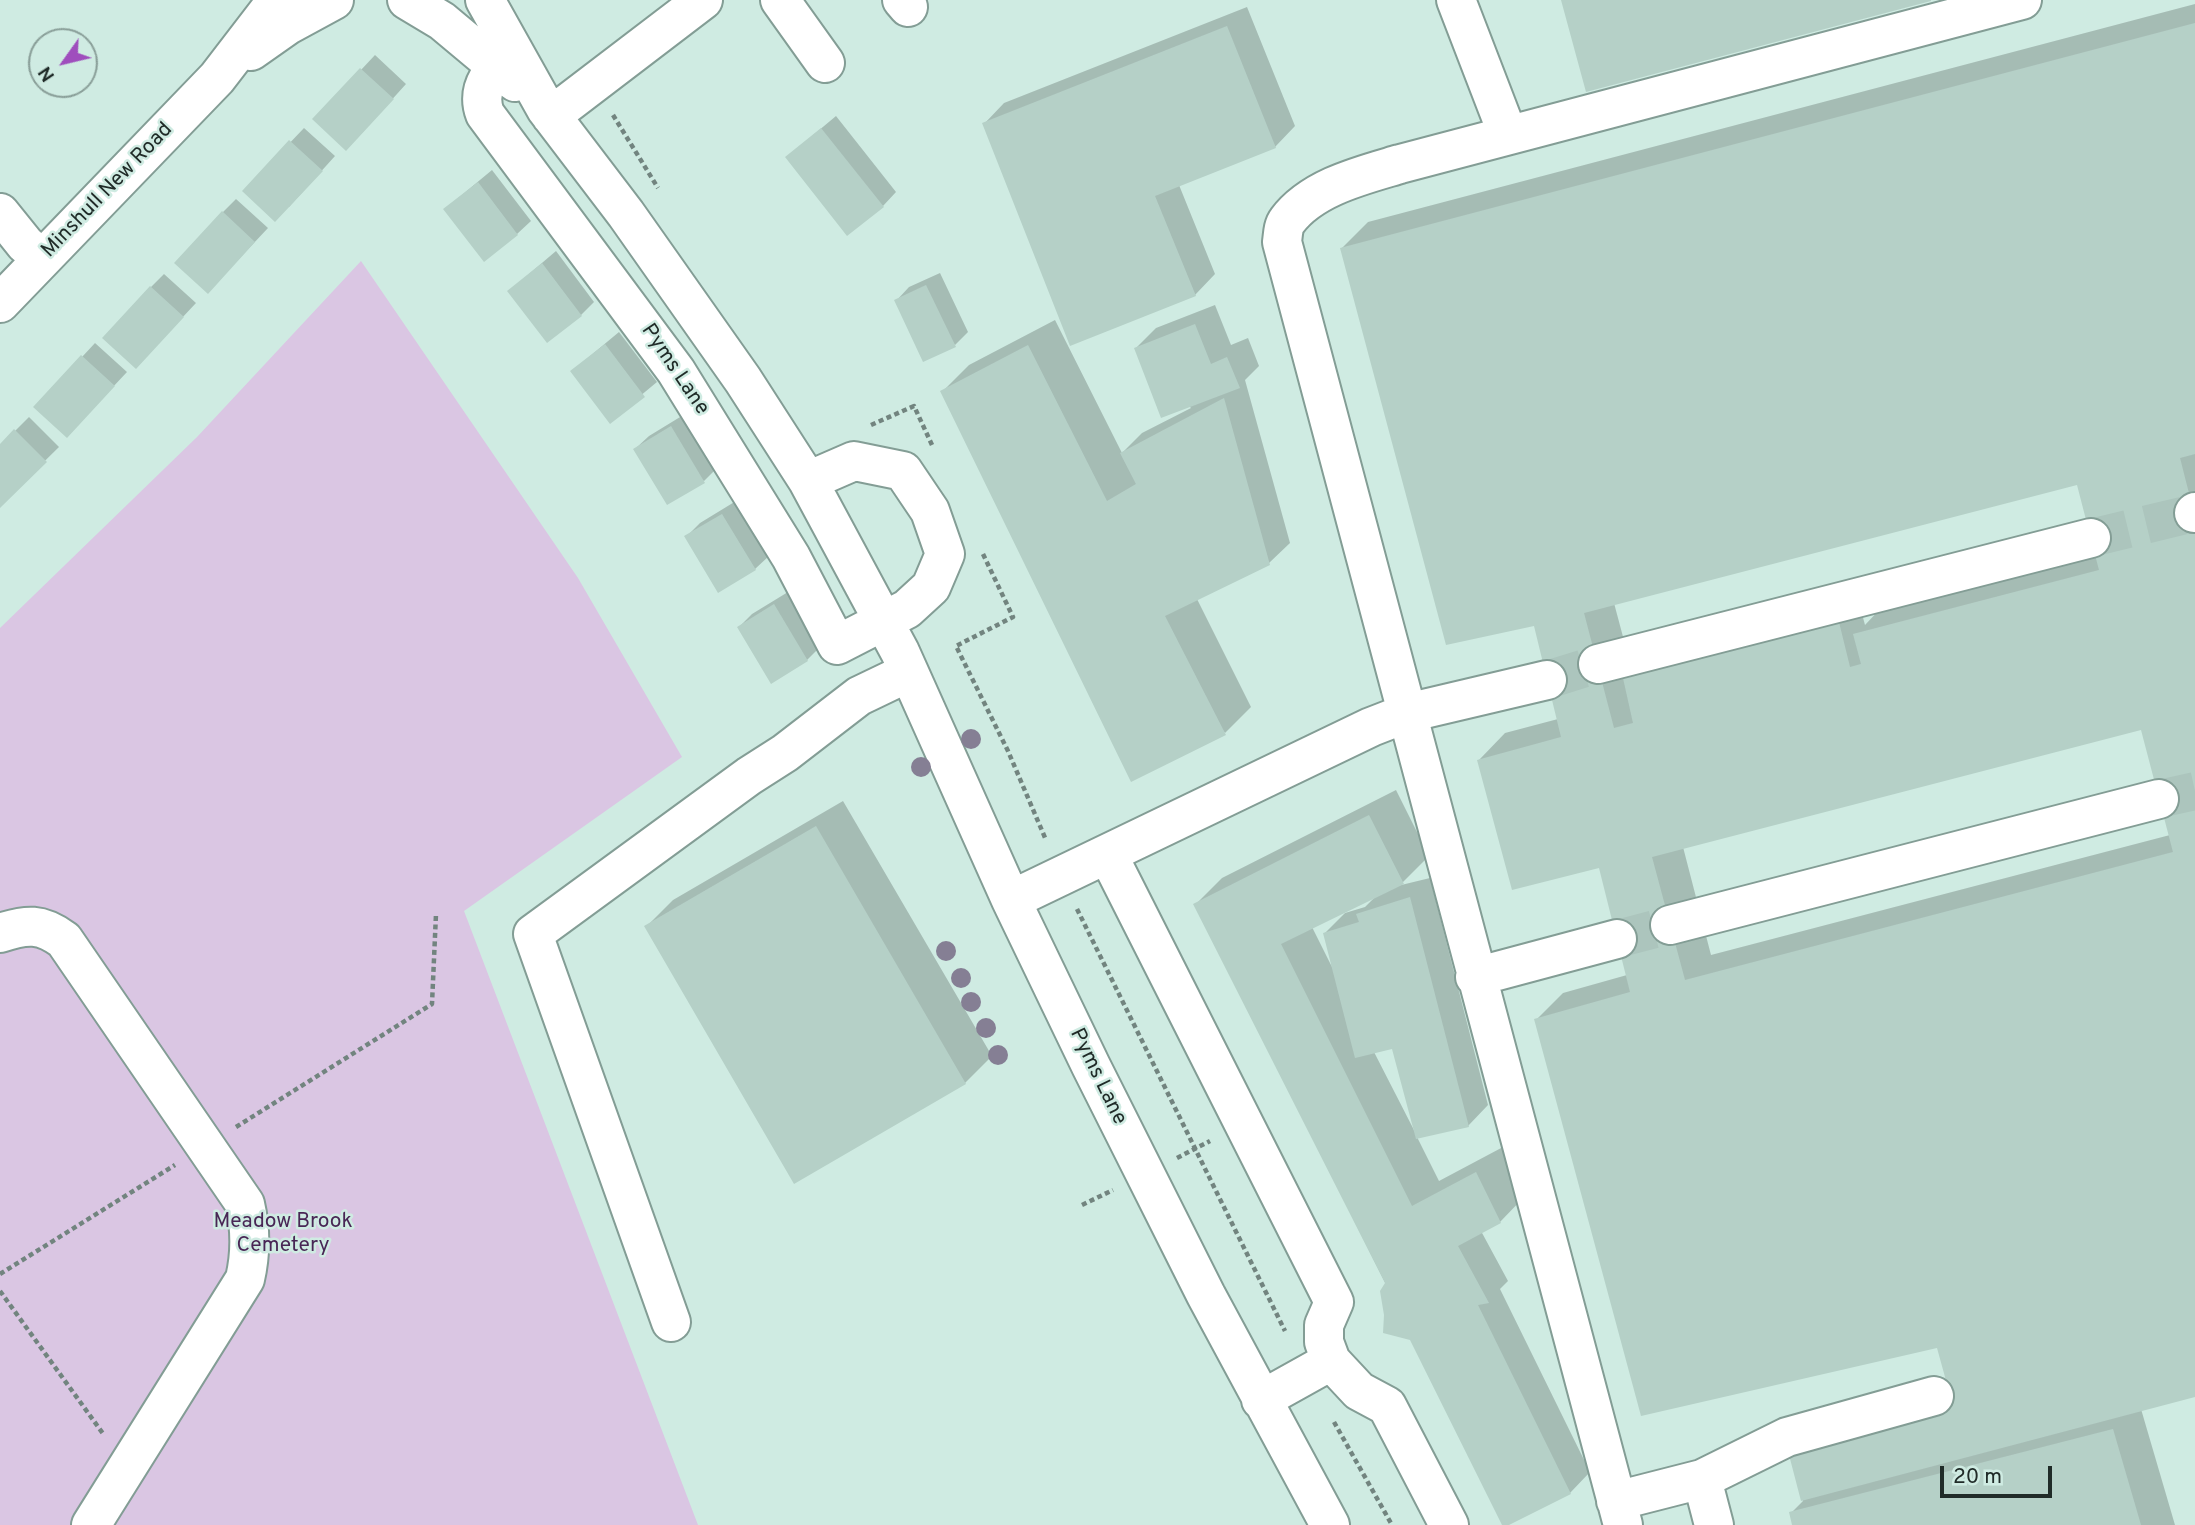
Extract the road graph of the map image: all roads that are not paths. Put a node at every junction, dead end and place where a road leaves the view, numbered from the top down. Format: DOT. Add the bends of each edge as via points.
graph roads {
  1 [pos="277,0"];
  2 [pos="334,0"];
  3 [pos="407,0"];
  4 [pos="485,0"];
  5 [pos="703,0"];
  6 [pos="780,0"];
  7 [pos="1456,0"];
  8 [pos="2022,0"];
  9 [pos="505,59"];
  10 [pos="825,63"];
  11 [pos="217,78"];
  12 [pos="548,112"];
  13 [pos="1508,135"];
  14 [pos="0,213"];
  15 [pos="42,259"];
  16 [pos="0,303"];
  17 [pos="808,481"];
  18 [pos="2091,538"];
  19 [pos="883,619"];
  20 [pos="905,662"];
  21 [pos="1598,664"];
  22 [pos="1547,680"];
  23 [pos="1407,713"];
  24 [pos="2159,800"];
  25 [pos="1108,855"];
  26 [pos="1011,900"];
  27 [pos="1670,925"];
  28 [pos="0,933"];
  29 [pos="1617,939"];
  30 [pos="1475,977"];
  31 [pos="671,1322"];
  32 [pos="1319,1368"];
  33 [pos="1934,1396"];
  34 [pos="1261,1400"];
  35 [pos="1702,1479"];
  36 [pos="1619,1513"];
  37 [pos="91,1525"];
  38 [pos="1330,1525"];
  39 [pos="1449,1525"];
  40 [pos="1714,1525"];
  1 -- 11 [label="street, Minshull New Road"];
  2 -- 11 [label="street, Minshull New Road" via="288,25"];
  3 -- 9 [label="street, Pyms Lane"];
  4 -- 9 [label="street, Pyms Lane"];
  5 -- 12 [label="street" via="594,84"];
  6 -- 10 [label="street"];
  7 -- 13 [label="street"];
  8 -- 13 [label="street"];
  9 -- 12 [label="street, Pyms Lane"];
  9 -- 19 [label="street, Pyms Lane" via="483,88 485,114 676,371 784,545 838,645"];
  11 -- 15 [label="street, Minshull New Road"];
  12 -- 17 [label="street, Pyms Lane" via="743,380"];
  13 -- 23 [label="street" via="1353,179 1307,202 1286,222 1282,242"];
  14 -- 15 [label="street"];
  15 -- 16 [label="street, Minshull New Road"];
  17 -- 19 [label="street, Pyms Lane"];
  17 -- 19 [label="street" via="854,461 903,471 930,510 945,554 931,587 906,609"];
  18 -- 21 [label="street"];
  19 -- 20 [label="street, Pyms Lane"];
  20 -- 26 [label="street, Pyms Lane"];
  20 -- 31 [label="street" via="533,934"];
  22 -- 23 [label="street"];
  23 -- 25 [label="street"];
  23 -- 30 [label="street"];
  24 -- 27 [label="street"];
  25 -- 26 [label="street"];
  25 -- 32 [label="street" via="1334,1302 1324,1325"];
  26 -- 34 [label="street, Pyms Lane"];
  28 -- 37 [label="street" via="19,927 47,927 64,940 245,1204 251,1256 245,1279"];
  29 -- 30 [label="street"];
  30 -- 36 [label="street"];
  32 -- 34 [label="street"];
  32 -- 39 [label="street" via="1387,1406"];
  33 -- 35 [label="street" via="1787,1437"];
  34 -- 38 [label="street, Pyms Lane"];
  35 -- 36 [label="street"];
  35 -- 40 [label="street"];
}
